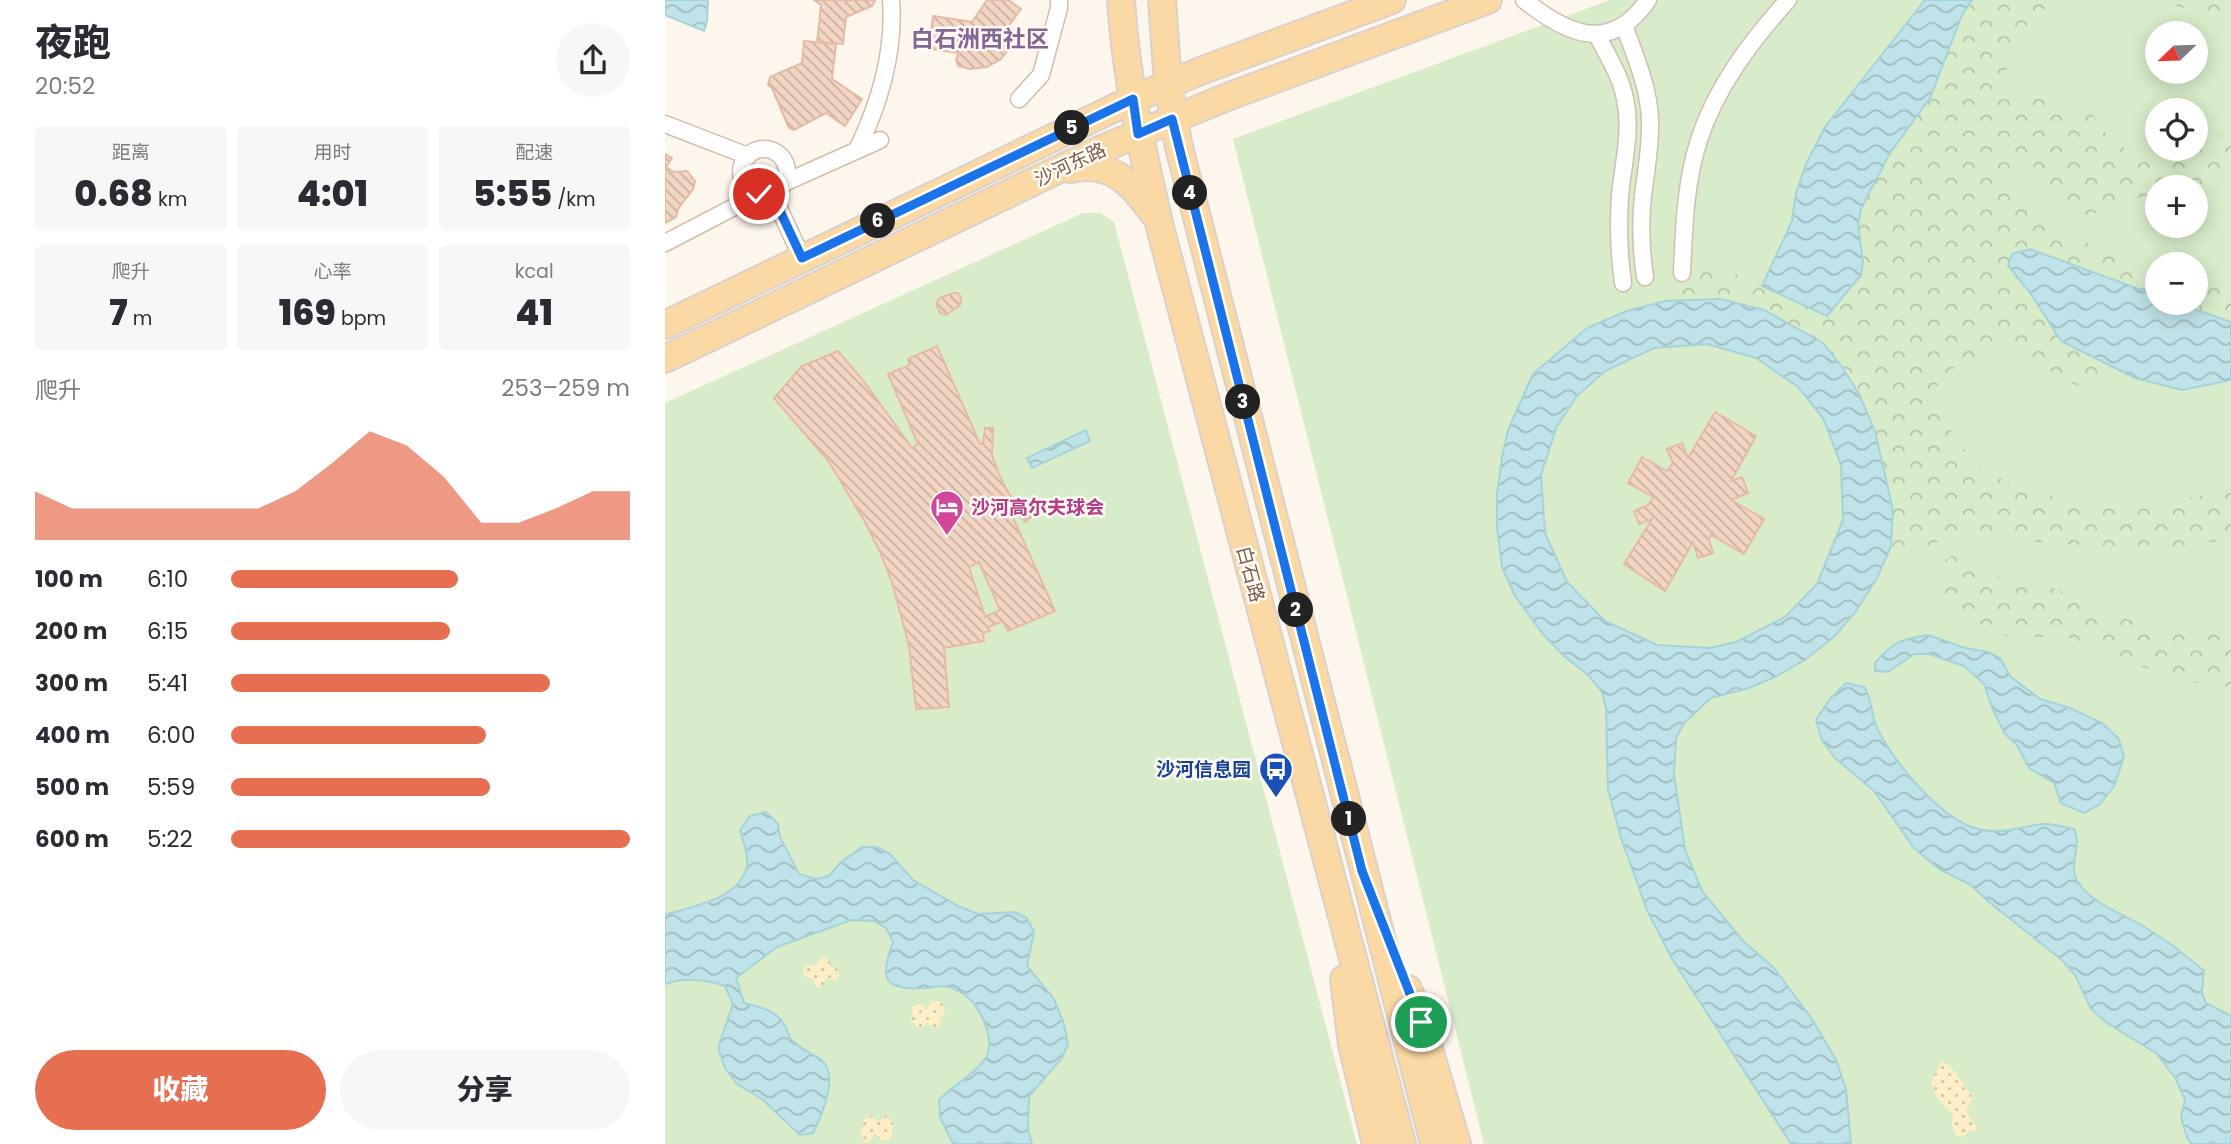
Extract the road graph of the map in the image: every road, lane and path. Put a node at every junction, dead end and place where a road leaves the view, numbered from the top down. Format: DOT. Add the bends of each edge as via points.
graph roads {
  1 [pos="891,0"];
  2 [pos="1059,0"];
  3 [pos="1121,0"];
  4 [pos="1162,0"];
  5 [pos="1392,0"];
  6 [pos="1488,0"];
  7 [pos="1524,0"];
  8 [pos="1648,0"];
  9 [pos="1787,0"];
  10 [pos="1624,25"];
  11 [pos="1598,34"];
  12 [pos="1168,84"];
  13 [pos="1019,99"];
  14 [pos="1133,99"];
  15 [pos="1172,119"];
  16 [pos="665,124"];
  17 [pos="1138,134"];
  18 [pos="880,140"];
  19 [pos="858,149"];
  20 [pos="748,156"];
  21 [pos="1051,173"];
  22 [pos="772,190"];
  23 [pos="1161,231"];
  24 [pos="665,243"];
  25 [pos="802,258"];
  26 [pos="1682,273"];
  27 [pos="1644,277"];
  28 [pos="1623,283"];
  29 [pos="665,325"];
  30 [pos="665,359"];
  31 [pos="1362,871"];
  32 [pos="1331,880"];
  33 [pos="1376,1144"];
  34 [pos="1402,1144"];
  35 [pos="1434,1144"];
  36 [pos="1457,1144"];
  1 -- 19 [label="street" via="885,79"];
  2 -- 13 [label="street" via="1041,75"];
  3 -- 14 [label="main road, 白石路"];
  4 -- 12 [label="main road, 白石路"];
  5 -- 12 [label="main road, 沙河东路"];
  6 -- 15 [label="main road, 沙河东路"];
  7 -- 11 [label="street" via="1553,22"];
  8 -- 10 [label="street"];
  9 -- 26 [label="street" via="1739,60 1699,139 1684,223"];
  10 -- 11 [label="street"];
  10 -- 27 [label="street" via="1647,94 1650,118 1641,251"];
  11 -- 28 [label="street" via="1619,80 1628,119 1620,196"];
  12 -- 14 [label="main road, 沙河东路"];
  12 -- 15 [label="main road, 白石路"];
  14 -- 17 [label="main road, 白石路"];
  14 -- 25 [label="main road, 沙河东路"];
  15 -- 17 [label="main road, 沙河东路"];
  15 -- 31 [label="main road, 白石路"];
  16 -- 20 [label="street"];
  17 -- 21 [label="main road, 沙河东路"];
  17 -- 23 [label="main road, 白石路"];
  18 -- 19 [label="street"];
  19 -- 22 [label="street"];
  20 -- 22 [label="street" via="744,162 746,185"];
  20 -- 22 [label="street" via="768,149 781,156 787,169"];
  21 -- 23 [label="main road" via="1090,167 1118,173 1142,197"];
  21 -- 30 [label="main road, 沙河东路"];
  22 -- 24 [label="street"];
  22 -- 25 [label="street"];
  23 -- 32 [label="main road, 白石路"];
  25 -- 29 [label="main road, 沙河东路"];
  31 -- 35 [label="main road, 白石路"];
  31 -- 36 [label="main road" via="1421,1022"];
  32 -- 33 [label="main road" via="1352,1045"];
  32 -- 34 [label="main road, 白石路"];
}
